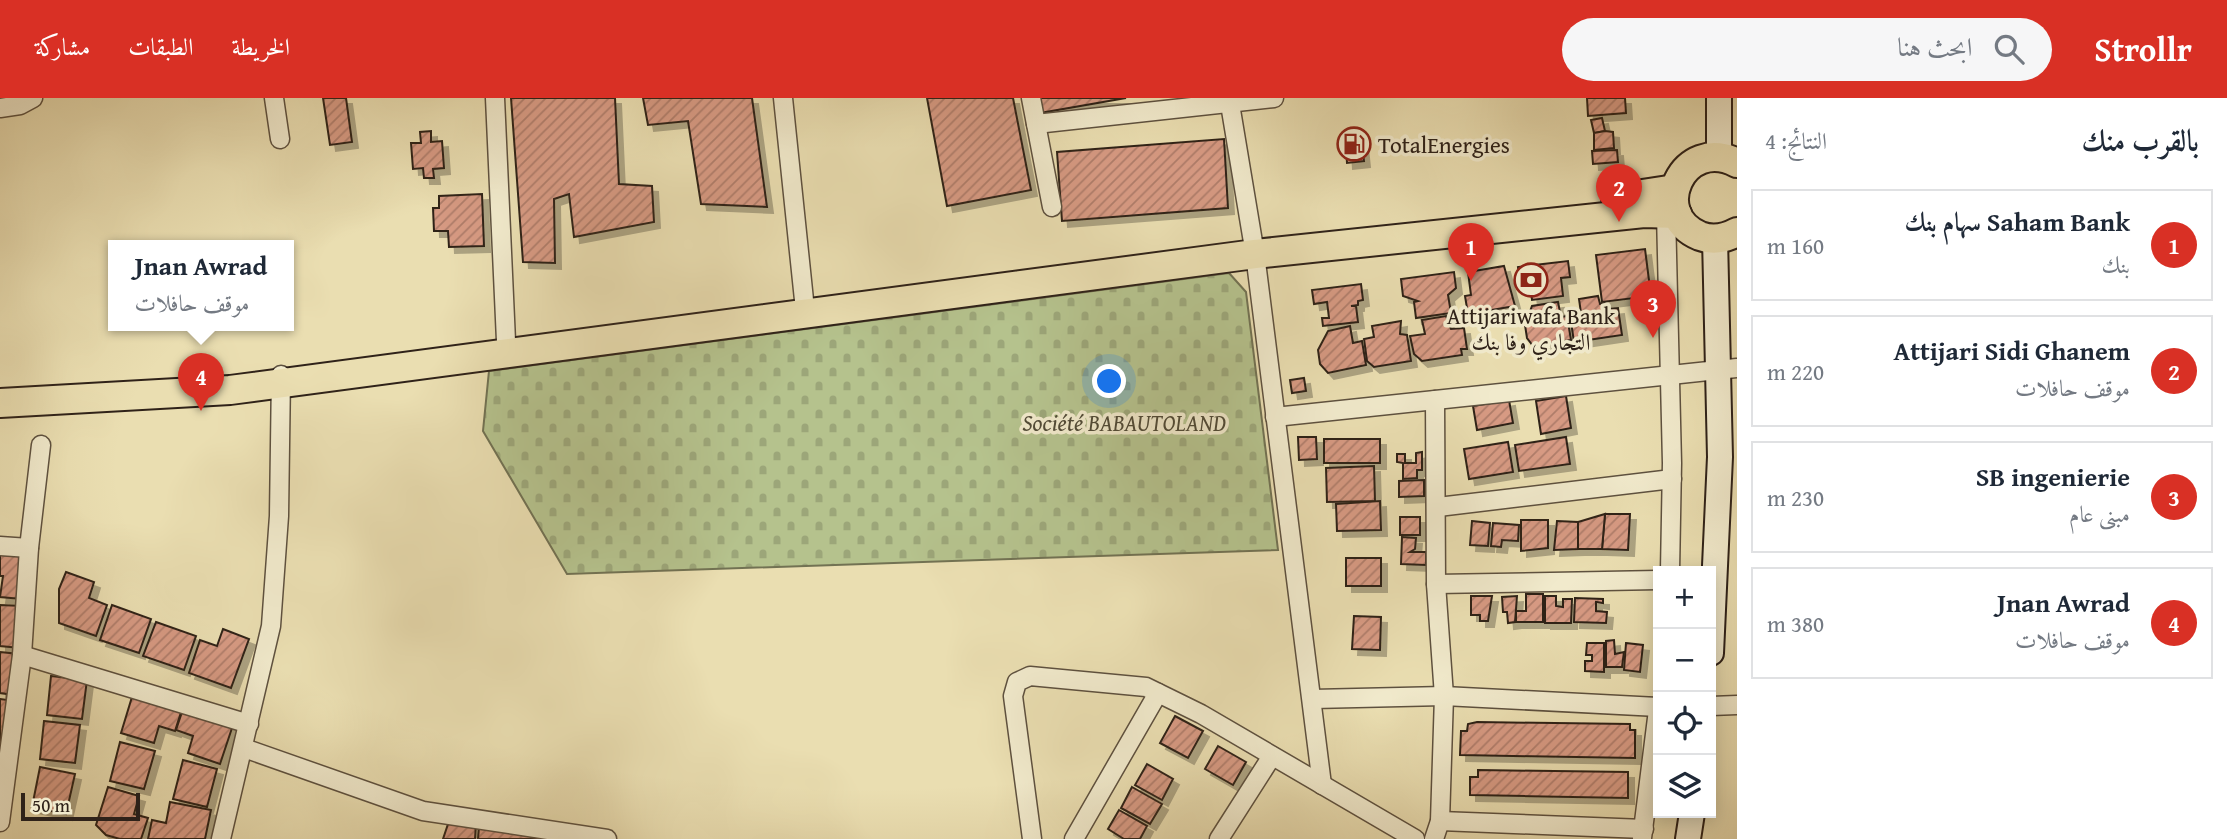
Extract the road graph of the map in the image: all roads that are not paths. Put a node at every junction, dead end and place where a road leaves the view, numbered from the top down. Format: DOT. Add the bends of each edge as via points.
graph roads {
  1 [pos="33,98"];
  2 [pos="274,98"];
  3 [pos="495,98"];
  4 [pos="783,98"];
  5 [pos="1031,98"];
  6 [pos="1274,98"];
  7 [pos="1719,98"];
  8 [pos="1230,102"];
  9 [pos="0,108"];
  10 [pos="1036,124"];
  11 [pos="280,139"];
  12 [pos="1728,160"];
  13 [pos="1673,205"];
  14 [pos="1052,207"];
  15 [pos="1726,235"];
  16 [pos="1253,247"];
  17 [pos="804,300"];
  18 [pos="506,341"];
  19 [pos="1728,369"];
  20 [pos="1669,375"];
  21 [pos="281,378"];
  22 [pos="0,390"];
  23 [pos="1435,400"];
  24 [pos="0,403"];
  25 [pos="1275,417"];
  26 [pos="41,445"];
  27 [pos="1729,450"];
  28 [pos="1672,479"];
  29 [pos="1438,507"];
  30 [pos="0,546"];
  31 [pos="29,548"];
  32 [pos="1670,566"];
  33 [pos="1653,580"];
  34 [pos="1436,584"];
  35 [pos="1713,629"];
  36 [pos="22,655"];
  37 [pos="1158,692"];
  38 [pos="1444,696"];
  39 [pos="1313,699"];
  40 [pos="1737,705"];
  41 [pos="1716,706"];
  42 [pos="1653,709"];
  43 [pos="249,724"];
  44 [pos="244,748"];
  45 [pos="1653,751"];
  46 [pos="1272,756"];
  47 [pos="1322,785"];
  48 [pos="1691,818"];
  49 [pos="1440,821"];
  50 [pos="0,822"];
  51 [pos="531,833"];
  52 [pos="1643,834"];
  53 [pos="220,839"];
  54 [pos="607,839"];
  55 [pos="1032,839"];
  56 [pos="1073,839"];
  57 [pos="1219,839"];
  58 [pos="1415,839"];
  59 [pos="1434,839"];
  60 [pos="1688,839"];
  1 -- 9 [label="street"];
  2 -- 11 [label="street"];
  3 -- 18 [label="street"];
  4 -- 17 [label="street"];
  5 -- 10 [label="street"];
  6 -- 8 [label="street"];
  7 -- 12 [label="street"];
  8 -- 10 [label="street"];
  8 -- 16 [label="street"];
  10 -- 14 [label="street"];
  12 -- 13 [label="main road" via="1691,164"];
  13 -- 15 [label="main road" via="1692,231"];
  13 -- 16 [label="main road"];
  13 -- 20 [label="street"];
  15 -- 19 [label="street"];
  16 -- 17 [label="main road"];
  16 -- 21 [label="main road"];
  16 -- 25 [label="street"];
  17 -- 18 [label="main road"];
  18 -- 21 [label="main road"];
  19 -- 20 [label="street"];
  19 -- 27 [label="street"];
  20 -- 23 [label="street"];
  20 -- 28 [label="street"];
  21 -- 22 [label="main road"];
  21 -- 24 [label="main road" via="152,397"];
  21 -- 43 [label="street" via="279,516 271,626"];
  23 -- 25 [label="street"];
  23 -- 29 [label="street"];
  25 -- 39 [label="street"];
  26 -- 31 [label="street"];
  27 -- 35 [label="street"];
  28 -- 29 [label="street"];
  28 -- 32 [label="street"];
  29 -- 34 [label="street"];
  30 -- 31 [label="street"];
  31 -- 36 [label="street"];
  33 -- 34 [label="street"];
  34 -- 38 [label="street"];
  36 -- 43 [label="street"];
  36 -- 50 [label="street"];
  37 -- 46 [label="street"];
  37 -- 55 [label="street" via="1138,685 1043,676 1017,682 1013,696"];
  37 -- 56 [label="street"];
  38 -- 39 [label="street"];
  38 -- 42 [label="street"];
  38 -- 49 [label="street"];
  39 -- 47 [label="street"];
  40 -- 41 [label="street"];
  43 -- 44 [label="street"];
  44 -- 51 [label="street" via="423,811"];
  44 -- 53 [label="street"];
  45 -- 52 [label="street"];
  46 -- 47 [label="street"];
  46 -- 57 [label="street"];
  47 -- 58 [label="street"];
  48 -- 60 [label="street"];
  49 -- 52 [label="street"];
  49 -- 59 [label="street"];
  51 -- 54 [label="street"];
}
